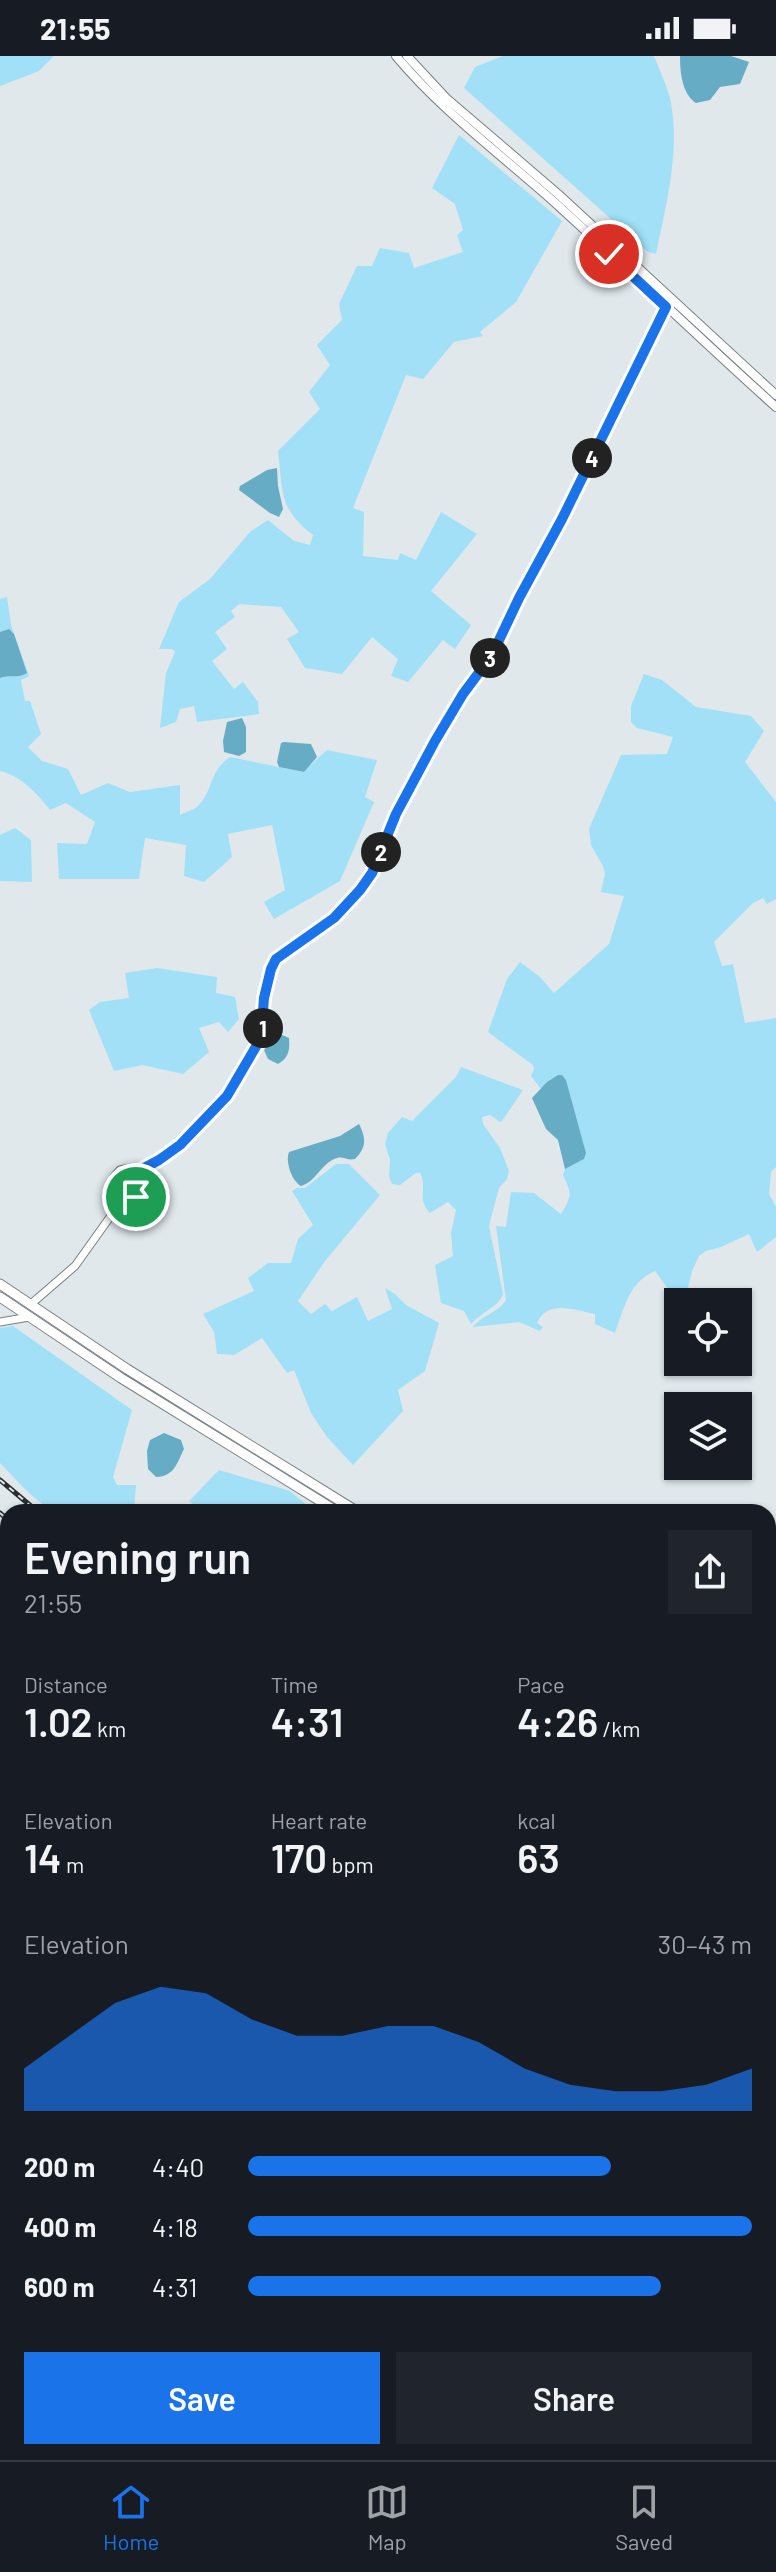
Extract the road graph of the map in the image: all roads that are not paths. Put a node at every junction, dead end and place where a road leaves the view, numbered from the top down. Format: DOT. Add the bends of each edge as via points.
graph roads {
  1 [pos="396,56"];
  2 [pos="407,56"];
  3 [pos="666,307"];
  4 [pos="776,395"];
  5 [pos="776,407"];
  6 [pos="135,1173"];
  7 [pos="120,1203"];
  8 [pos="0,1284"];
  9 [pos="0,1297"];
  10 [pos="31,1304"];
  11 [pos="29,1317"];
  12 [pos="0,1322"];
  13 [pos="325,1504"];
  14 [pos="345,1504"];
  1 -- 3 [label="main road" via="440,104"];
  2 -- 4 [label="main road" via="446,98"];
  3 -- 5 [label="main road"];
  3 -- 6 [label="street" via="492,655 435,741 368,880 334,918 274,962 261,1038 222,1103 180,1145"];
  6 -- 7 [label="street" via="136,1197"];
  6 -- 7 [label="street" via="130,1168 115,1174"];
  7 -- 10 [label="street" via="75,1266"];
  8 -- 10 [label="main road"];
  9 -- 11 [label="main road"];
  10 -- 14 [label="main road"];
  11 -- 12 [label="street"];
  11 -- 13 [label="main road"];
}
